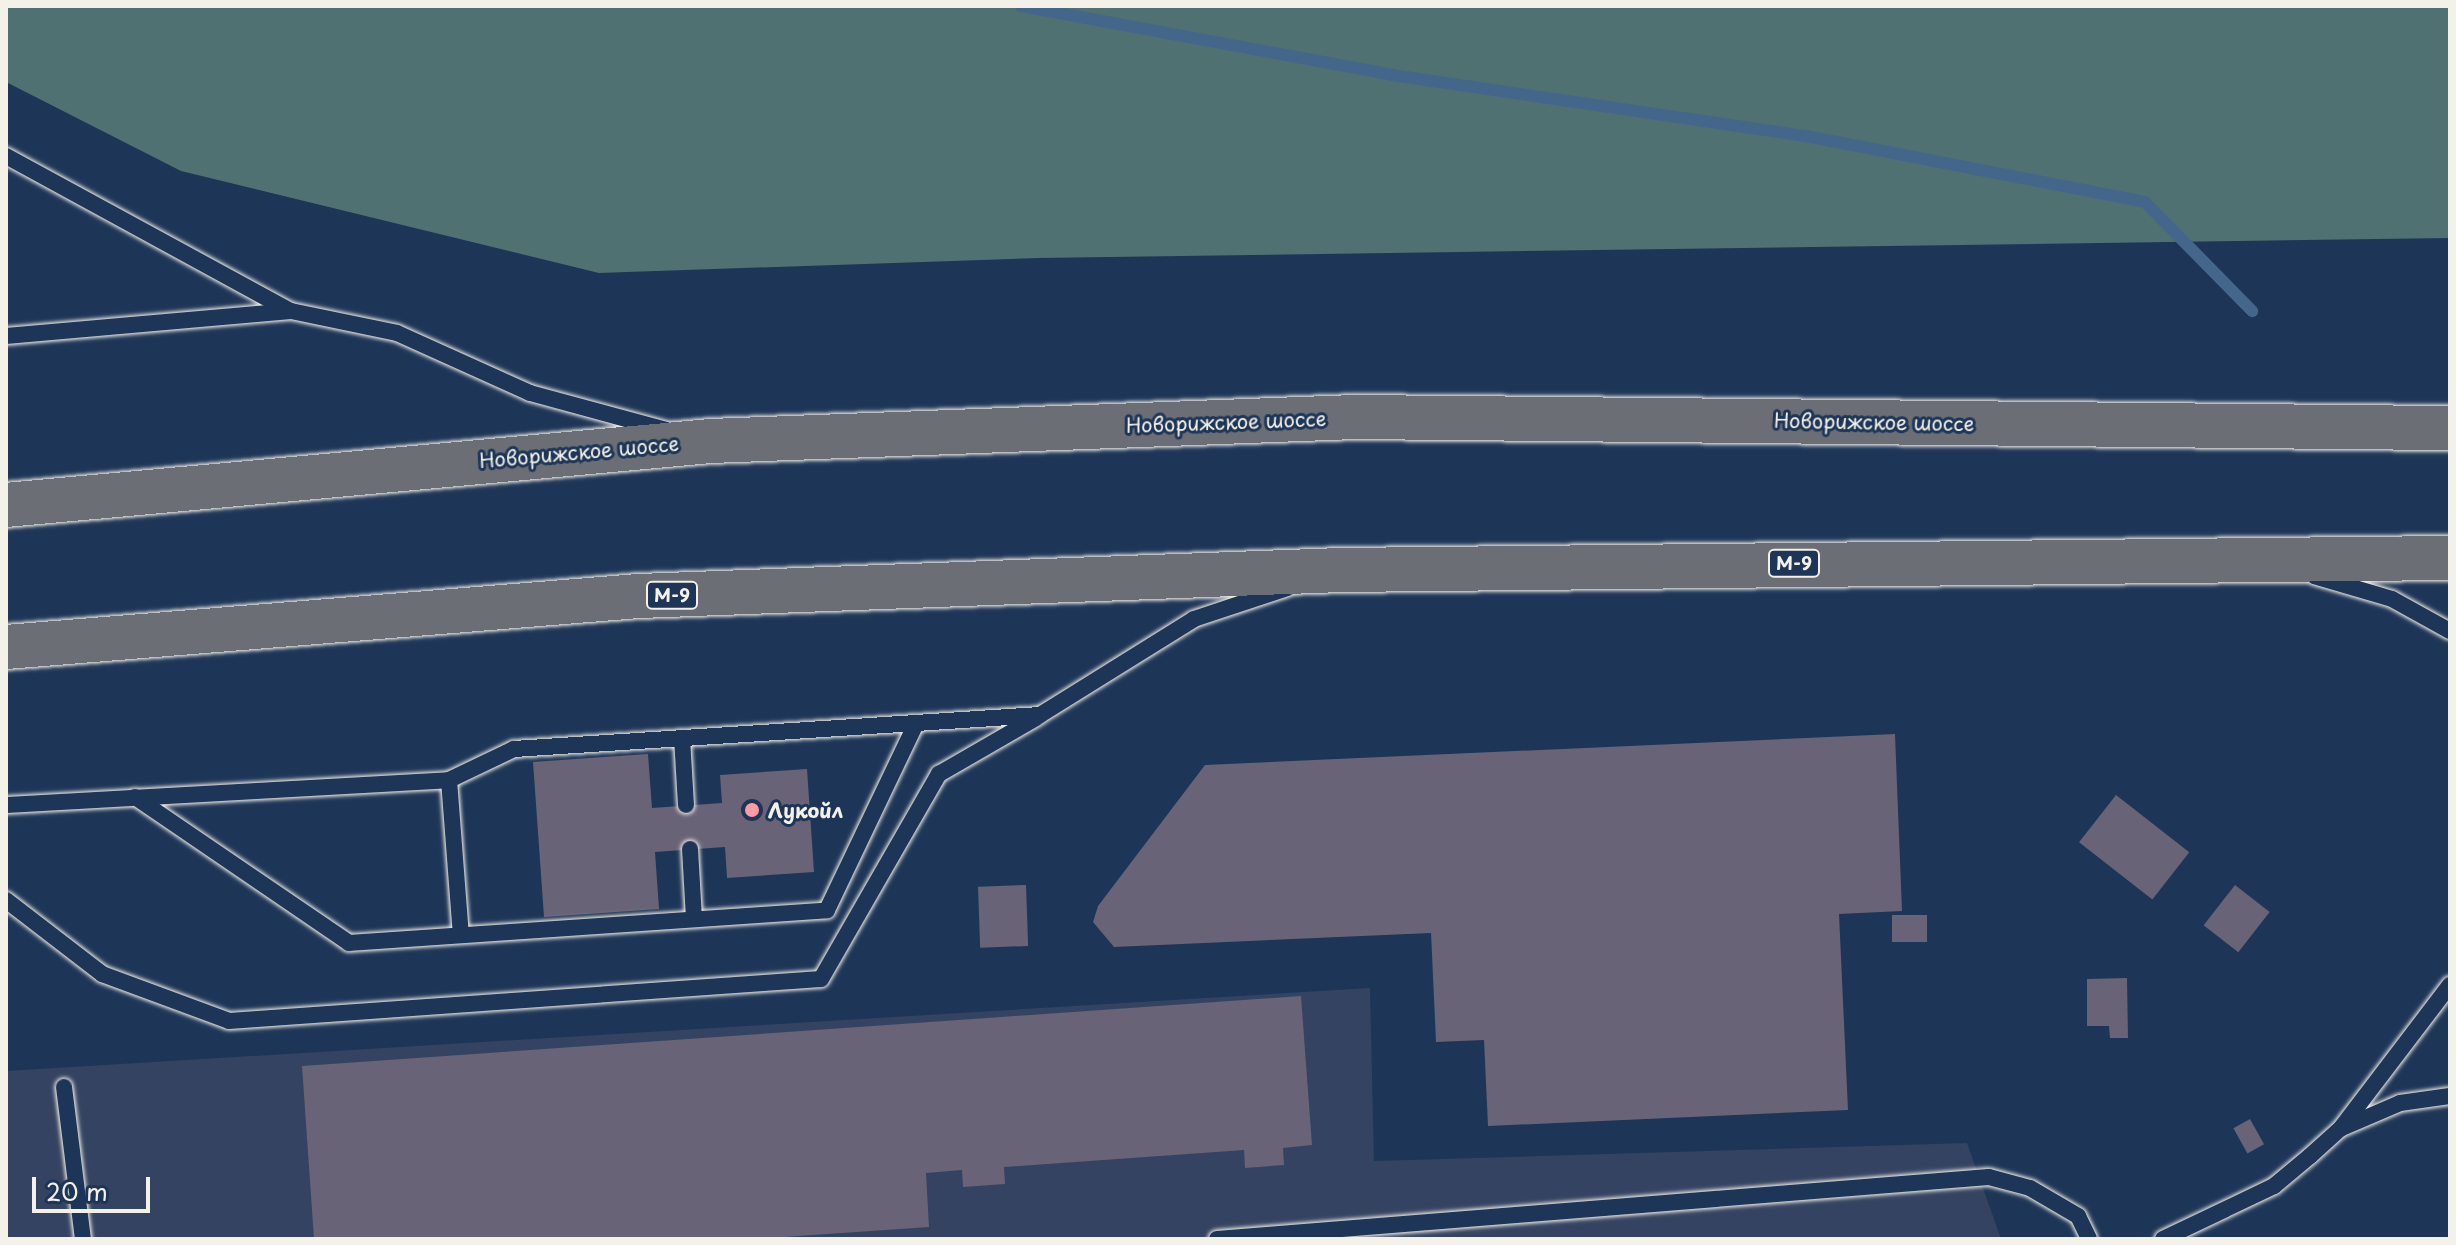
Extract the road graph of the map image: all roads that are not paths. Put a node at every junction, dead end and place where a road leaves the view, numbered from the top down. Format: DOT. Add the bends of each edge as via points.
graph roads {
  1 [pos="6,156"];
  2 [pos="291,311"];
  3 [pos="6,336"];
  4 [pos="2450,428"];
  5 [pos="710,441"];
  6 [pos="6,505"];
  7 [pos="2247,557"];
  8 [pos="2450,558"];
  9 [pos="1340,570"];
  10 [pos="2450,631"];
  11 [pos="6,647"];
  12 [pos="1040,715"];
  13 [pos="916,723"];
  14 [pos="682,738"];
  15 [pos="449,780"];
  16 [pos="135,797"];
  17 [pos="6,805"];
  18 [pos="686,805"];
  19 [pos="690,849"];
  20 [pos="6,900"];
  21 [pos="694,919"];
  22 [pos="461,935"];
  23 [pos="2450,985"];
  24 [pos="64,1087"];
  25 [pos="2450,1096"];
  26 [pos="2341,1128"];
  27 [pos="83,1239"];
  28 [pos="1217,1239"];
  29 [pos="2089,1239"];
  30 [pos="2163,1239"];
  1 -- 2 [label="lane"];
  2 -- 3 [label="lane"];
  2 -- 5 [label="lane" via="397,333 530,393"];
  4 -- 5 [label="highway, Новорижское шоссе" via="1355,417"];
  5 -- 6 [label="highway, Новорижское шоссе"];
  7 -- 8 [label="highway, М-9"];
  7 -- 9 [label="highway, М-9"];
  7 -- 10 [label="lane" via="2392,599"];
  9 -- 11 [label="highway, М-9" via="639,596"];
  9 -- 12 [label="lane" via="1194,619"];
  12 -- 13 [label="lane"];
  12 -- 20 [label="lane" via="939,774 821,979 229,1021 102,974"];
  13 -- 14 [label="lane"];
  13 -- 21 [label="lane" via="827,910"];
  14 -- 15 [label="lane" via="514,749"];
  14 -- 18 [label="lane"];
  15 -- 16 [label="lane"];
  15 -- 22 [label="lane"];
  16 -- 17 [label="lane"];
  16 -- 22 [label="lane" via="349,943"];
  19 -- 21 [label="lane"];
  21 -- 22 [label="lane"];
  23 -- 26 [label="lane"];
  24 -- 27 [label="lane"];
  25 -- 26 [label="lane" via="2400,1103"];
  26 -- 30 [label="lane" via="2274,1186"];
  28 -- 29 [label="lane" via="1989,1177 2030,1188 2078,1216"];
}
